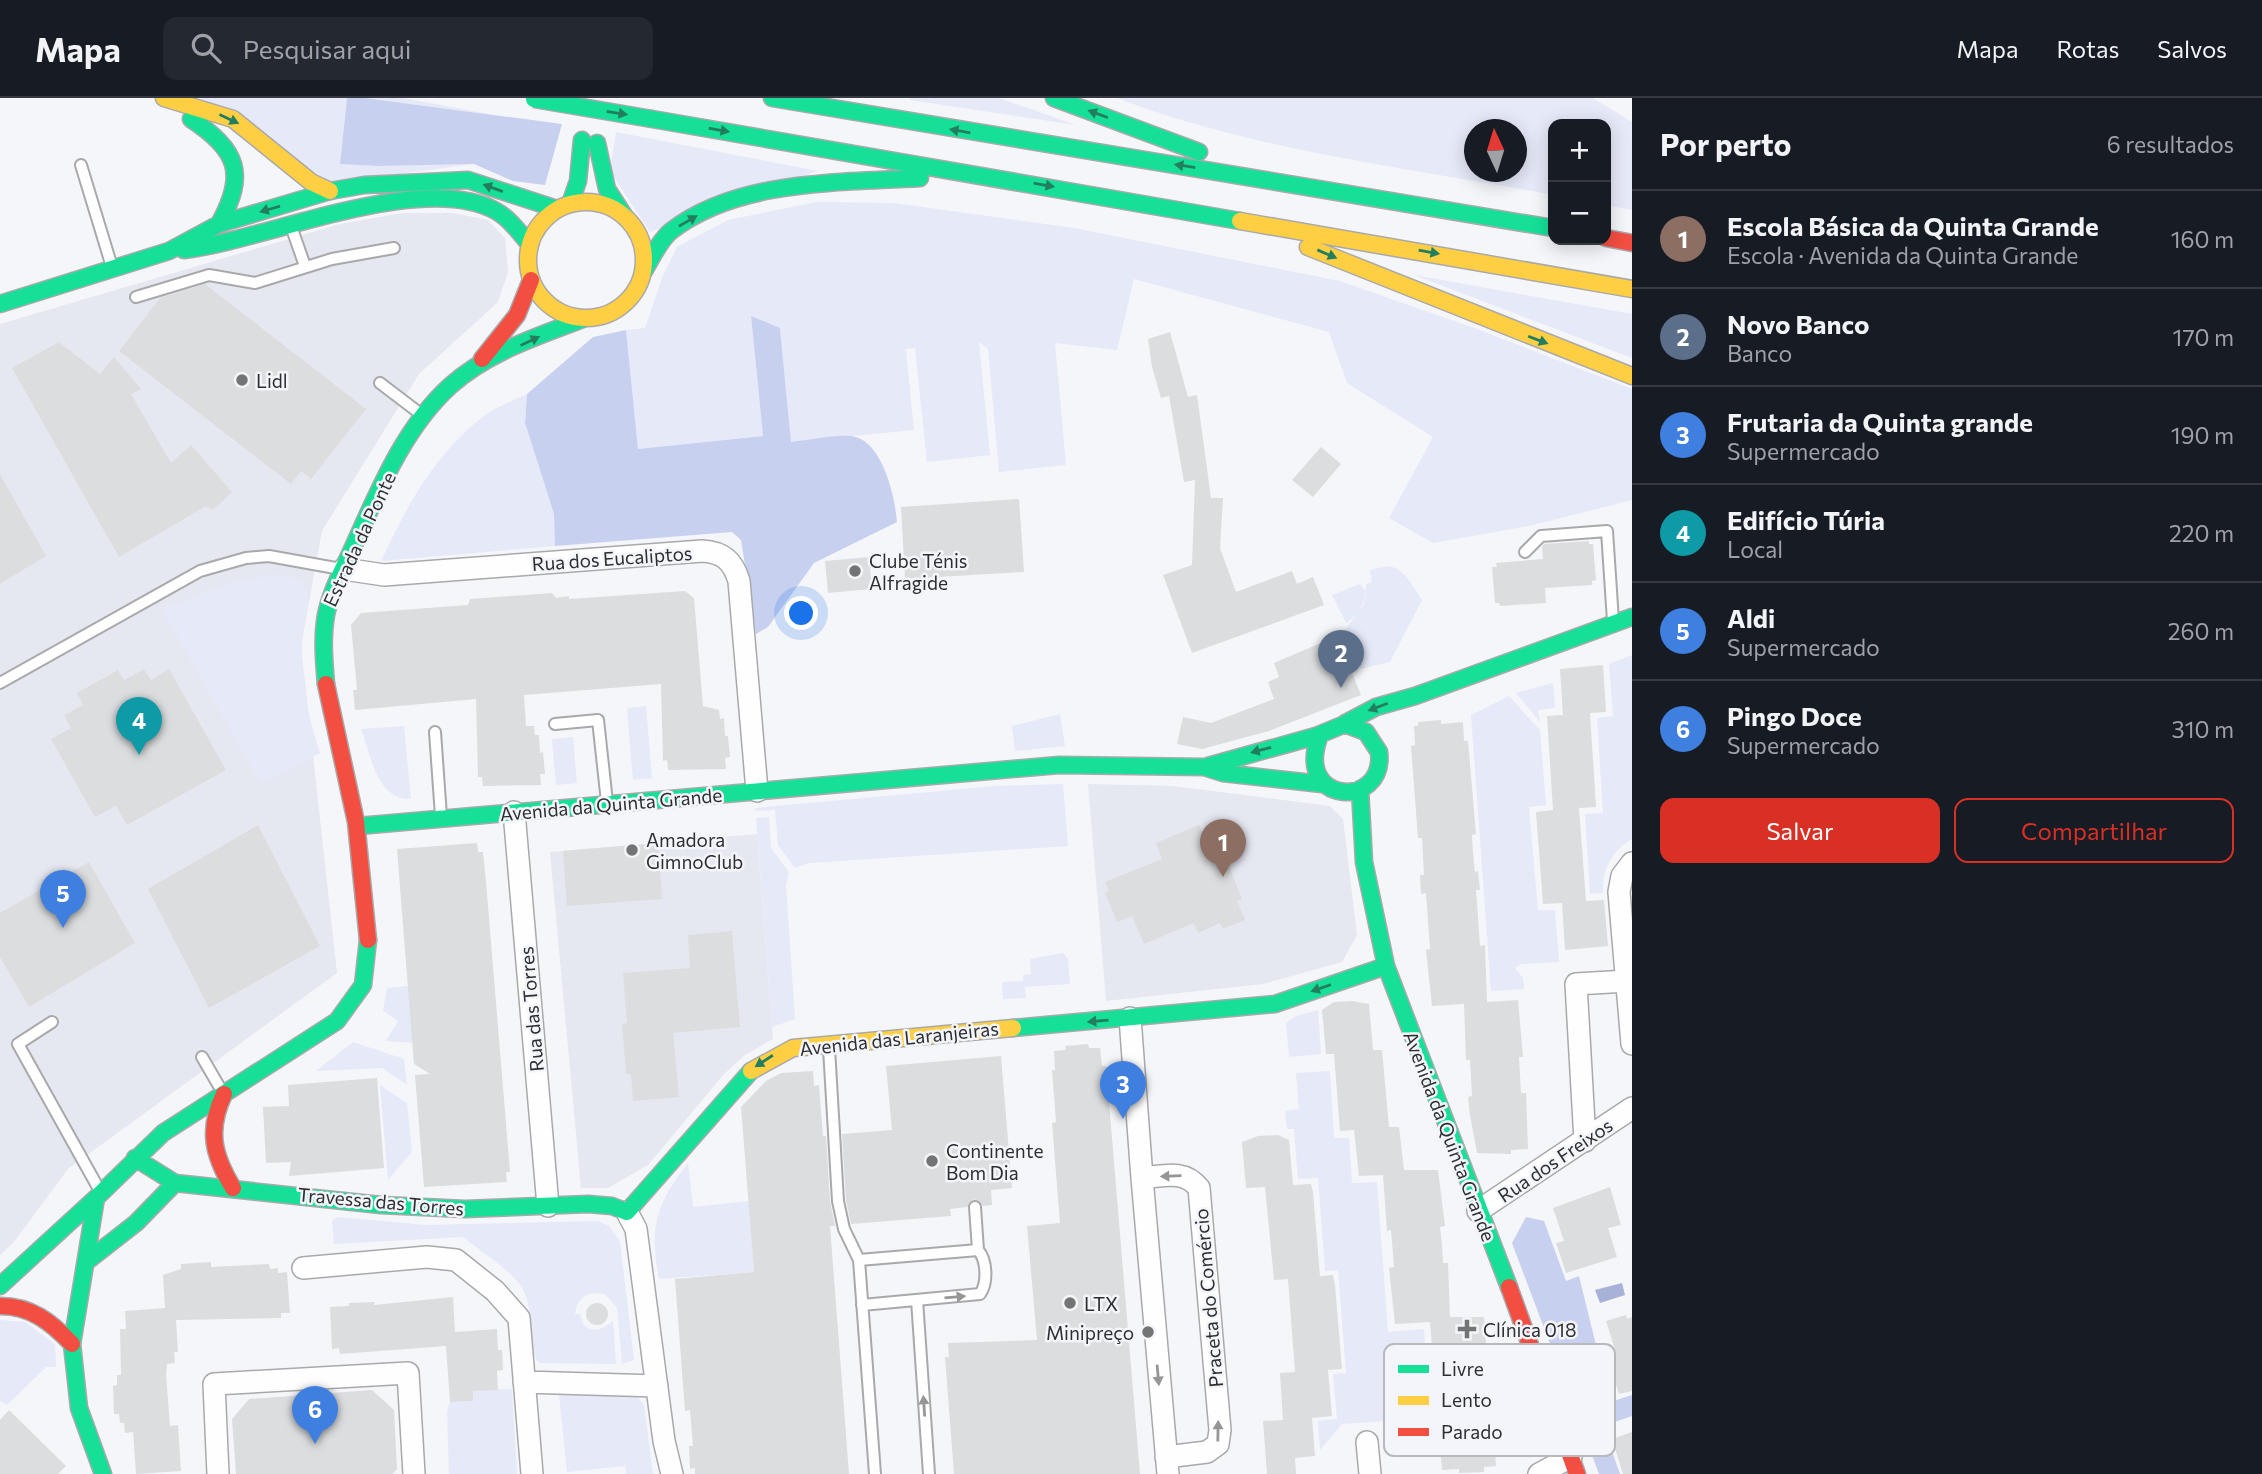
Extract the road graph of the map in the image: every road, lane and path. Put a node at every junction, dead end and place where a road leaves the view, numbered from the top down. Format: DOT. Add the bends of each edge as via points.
graph roads {
  1 [pos="157,98"];
  2 [pos="164,98"];
  3 [pos="772,98"];
  4 [pos="1054,98"];
  5 [pos="530,99"];
  6 [pos="81,165"];
  7 [pos="976,174"];
  8 [pos="1277,180"];
  9 [pos="330,191"];
  10 [pos="382,203"];
  11 [pos="564,207"];
  12 [pos="626,217"];
  13 [pos="1242,219"];
  14 [pos="219,224"];
  15 [pos="291,225"];
  16 [pos="1548,227"];
  17 [pos="1611,239"];
  18 [pos="1632,243"];
  19 [pos="530,245"];
  20 [pos="394,248"];
  21 [pos="169,251"];
  22 [pos="305,266"];
  23 [pos="113,270"];
  24 [pos="644,271"];
  25 [pos="531,280"];
  26 [pos="1632,289"];
  27 [pos="136,297"];
  28 [pos="0,304"];
  29 [pos="583,319"];
  30 [pos="477,365"];
  31 [pos="1632,376"];
  32 [pos="380,383"];
  33 [pos="422,415"];
  34 [pos="1525,552"];
  35 [pos="344,569"];
  36 [pos="1632,617"];
  37 [pos="1613,624"];
  38 [pos="0,683"];
  39 [pos="1415,696"];
  40 [pos="555,724"];
  41 [pos="1343,724"];
  42 [pos="435,732"];
  43 [pos="1320,735"];
  44 [pos="1377,746"];
  45 [pos="1204,767"];
  46 [pos="1322,784"];
  47 [pos="1360,789"];
  48 [pos="757,791"];
  49 [pos="607,805"];
  50 [pos="514,812"];
  51 [pos="441,819"];
  52 [pos="358,826"];
  53 [pos="1632,863"];
  54 [pos="1386,965"];
  55 [pos="1627,981"];
  56 [pos="1130,1018"];
  57 [pos="52,1022"];
  58 [pos="828,1042"];
  59 [pos="1632,1044"];
  60 [pos="202,1057"];
  61 [pos="224,1094"];
  62 [pos="1632,1108"];
  63 [pos="1586,1141"];
  64 [pos="135,1158"];
  65 [pos="1142,1178"];
  66 [pos="175,1184"];
  67 [pos="233,1188"];
  68 [pos="99,1196"];
  69 [pos="548,1206"];
  70 [pos="975,1207"];
  71 [pos="1478,1211"];
  72 [pos="627,1212"];
  73 [pos="978,1250"];
  74 [pos="859,1260"];
  75 [pos="86,1262"];
  76 [pos="303,1268"];
  77 [pos="0,1286"];
  78 [pos="917,1300"];
  79 [pos="862,1305"];
  80 [pos="0,1306"];
  81 [pos="72,1344"];
  82 [pos="1530,1344"];
  83 [pos="524,1381"];
  84 [pos="657,1386"];
  85 [pos="1367,1442"];
  86 [pos="1574,1465"];
  87 [pos="1167,1466"];
  88 [pos="103,1474"];
  89 [pos="218,1474"];
  90 [pos="414,1474"];
  91 [pos="532,1474"];
  92 [pos="672,1474"];
  93 [pos="875,1474"];
  94 [pos="929,1474"];
  95 [pos="1370,1474"];
  96 [pos="1539,1474"];
  1 -- 14 [label="main road" via="216,134 229,149 237,181 231,206"];
  2 -- 9 [label="main road, one-way" via="233,119"];
  8 -- 3 [label="main road, one-way"];
  8 -- 4 [label="main road, one-way"];
  5 -- 7 [label="main road, one-way, bridge"];
  6 -- 23 [label="lane"];
  7 -- 13 [label="main road, one-way"];
  24 -- 7 [label="main road, one-way" via="669,232 693,217 772,191"];
  8 -- 16 [label="main road"];
  9 -- 10 [label="main road"];
  11 -- 9 [label="main road, one-way" via="468,180"];
  9 -- 14 [label="main road, one-way"];
  10 -- 15 [label="main road"];
  10 -- 19 [label="main road" via="476,204 507,218"];
  11 -- 12 [label="main road" via="590,202 609,206"];
  11 -- 12 [label="main road" via="590,141 607,189"];
  11 -- 19 [label="main road" via="536,231"];
  12 -- 24 [label="main road" via="638,232"];
  13 -- 26 [label="main road, one-way"];
  13 -- 31 [label="main road, one-way"];
  14 -- 21 [label="main road"];
  15 -- 21 [label="main road" via="228,244"];
  15 -- 22 [label="lane"];
  17 -- 18 [label="main road"];
  19 -- 25 [label="main road"];
  20 -- 22 [label="lane"];
  21 -- 23 [label="main road"];
  22 -- 27 [label="lane" via="255,283 209,275"];
  23 -- 28 [label="main road"];
  24 -- 29 [label="main road" via="639,287 622,306"];
  25 -- 29 [label="main road" via="551,307"];
  25 -- 30 [label="main road, Estrada da Ponte" via="517,315"];
  30 -- 29 [label="main road, Estrada da Ponte, one-way"];
  30 -- 33 [label="main road, Estrada da Ponte"];
  32 -- 33 [label="lane"];
  33 -- 35 [label="main road, Estrada da Ponte"];
  34 -- 37 [label="lane" via="1541,536 1607,531"];
  35 -- 38 [label="lane" via="269,556 200,571"];
  35 -- 48 [label="street, Rua dos Eucaliptos" via="384,575 702,551 723,555 736,569 739,581"];
  35 -- 52 [label="main road, Estrada da Ponte" via="325,613 323,661"];
  36 -- 37 [label="main road, Avenida da Quinta Grande"];
  37 -- 39 [label="main road, Avenida da Quinta Grande"];
  39 -- 41 [label="main road, Avenida da Quinta Grande, one-way" via="1376,707"];
  39 -- 44 [label="main road"];
  40 -- 49 [label="lane" via="598,720"];
  41 -- 43 [label="main road, Avenida da Quinta Grande"];
  41 -- 44 [label="main road" via="1368,733"];
  42 -- 51 [label="lane"];
  43 -- 45 [label="main road, Avenida da Quinta Grande, one-way"];
  43 -- 46 [label="main road" via="1311,760"];
  44 -- 47 [label="main road" via="1377,770"];
  45 -- 46 [label="main road, Avenida da Quinta Grande"];
  45 -- 48 [label="main road, Avenida da Quinta Grande" via="1068,764"];
  46 -- 47 [label="main road, Avenida da Quinta Grande" via="1347,793"];
  47 -- 54 [label="main road, Avenida da Quinta Grande" via="1364,862"];
  48 -- 49 [label="main road, Avenida da Quinta Grande"];
  49 -- 50 [label="main road, Avenida da Quinta Grande"];
  50 -- 51 [label="main road, Avenida da Quinta Grande"];
  50 -- 69 [label="street, Rua das Torres"];
  51 -- 52 [label="main road, Avenida da Quinta Grande"];
  52 -- 61 [label="main road" via="369,937 362,986 327,1030"];
  53 -- 55 [label="street" via="1622,876 1619,892"];
  54 -- 56 [label="main road, Avenida das Laranjeiras, one-way" via="1275,1004"];
  54 -- 71 [label="main road, Avenida da Quinta Grande"];
  55 -- 59 [label="street"];
  55 -- 63 [label="street" via="1576,984"];
  56 -- 58 [label="main road, Avenida das Laranjeiras, one-way"];
  56 -- 65 [label="street"];
  57 -- 68 [label="lane" via="18,1044"];
  58 -- 72 [label="main road, Avenida das Laranjeiras, one-way" via="793,1048 756,1066"];
  58 -- 74 [label="lane" via="838,1201 844,1229"];
  60 -- 61 [label="lane"];
  61 -- 64 [label="main road" via="163,1133"];
  61 -- 67 [label="main road" via="212,1114 213,1148"];
  62 -- 63 [label="street, Rua dos Freixos"];
  63 -- 71 [label="street, Rua dos Freixos"];
  64 -- 66 [label="main road, Travessa das Torres"];
  64 -- 68 [label="main road"];
  65 -- 87 [label="street, Praceta do Comércio, one-way"];
  87 -- 65 [label="street, Praceta do Comércio, one-way" via="1207,1452 1218,1444 1220,1430 1199,1188 1181,1174"];
  66 -- 67 [label="main road, Travessa das Torres"];
  66 -- 75 [label="main road" via="136,1223"];
  67 -- 69 [label="main road, Travessa das Torres" via="429,1209"];
  68 -- 75 [label="main road"];
  68 -- 77 [label="main road"];
  69 -- 72 [label="main road, Travessa das Torres" via="602,1204"];
  70 -- 73 [label="lane"];
  71 -- 82 [label="main road, Avenida da Quinta Grande"];
  72 -- 84 [label="street" via="636,1229"];
  73 -- 74 [label="lane"];
  78 -- 73 [label="lane, one-way" via="980,1294 985,1283 983,1256"];
  74 -- 79 [label="lane"];
  75 -- 81 [label="main road"];
  76 -- 83 [label="street" via="427,1258 456,1260 495,1291 519,1318"];
  78 -- 79 [label="lane"];
  94 -- 78 [label="lane, one-way"];
  79 -- 93 [label="lane"];
  80 -- 81 [label="main road" via="42,1315"];
  81 -- 88 [label="main road" via="79,1408"];
  83 -- 84 [label="street"];
  83 -- 91 [label="street"];
  84 -- 92 [label="street"];
  85 -- 95 [label="street"];
  86 -- 96 [label="street"];
  89 -- 90 [label="street" via="214,1384 408,1373"];
}
